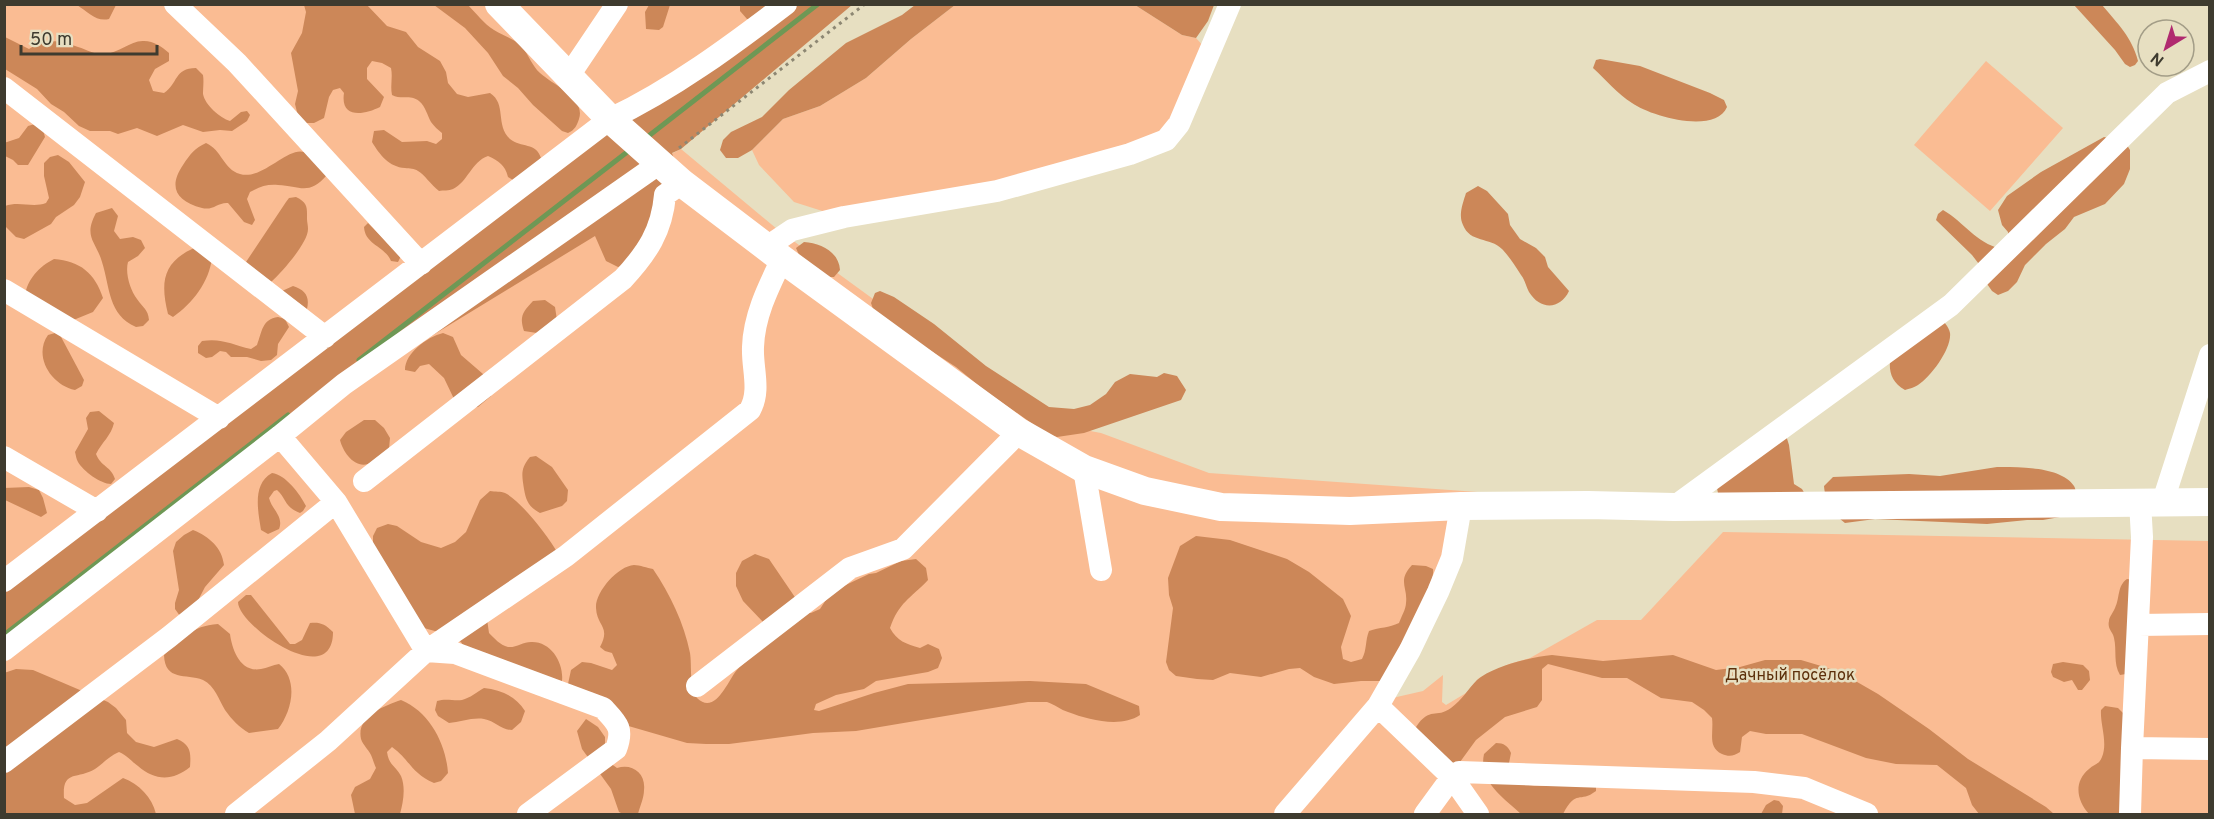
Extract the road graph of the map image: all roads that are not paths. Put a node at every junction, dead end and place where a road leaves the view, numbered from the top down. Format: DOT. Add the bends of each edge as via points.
graph roads {
  1 [pos="175,4"];
  2 [pos="499,4"];
  3 [pos="617,4"];
  4 [pos="786,4"];
  5 [pos="1230,4"];
  6 [pos="2210,71"];
  7 [pos="568,77"];
  8 [pos="4,88"];
  9 [pos="618,126"];
  10 [pos="654,159"];
  11 [pos="682,183"];
  12 [pos="774,253"];
  13 [pos="421,264"];
  14 [pos="4,291"];
  15 [pos="325,337"];
  16 [pos="2210,355"];
  17 [pos="219,418"];
  18 [pos="1019,432"];
  19 [pos="280,436"];
  20 [pos="4,457"];
  21 [pos="1084,469"];
  22 [pos="364,481"];
  23 [pos="336,502"];
  24 [pos="2152,502"];
  25 [pos="2210,502"];
  26 [pos="1461,506"];
  27 [pos="1674,507"];
  28 [pos="97,511"];
  29 [pos="1101,570"];
  30 [pos="4,581"];
  31 [pos="2210,624"];
  32 [pos="2138,625"];
  33 [pos="4,650"];
  34 [pos="426,651"];
  35 [pos="697,686"];
  36 [pos="1378,706"];
  37 [pos="2132,748"];
  38 [pos="2210,749"];
  39 [pos="4,762"];
  40 [pos="1452,777"];
  41 [pos="236,814"];
  42 [pos="528,814"];
  43 [pos="1285,814"];
  44 [pos="1425,814"];
  45 [pos="1478,814"];
  46 [pos="1867,814"];
  47 [pos="2130,814"];
  1 -- 13 [label="street" via="237,63"];
  2 -- 7 [label="main road"];
  3 -- 7 [label="street"];
  4 -- 9 [label="street" via="640,105"];
  5 -- 12 [label="street" via="1179,124 1166,140 1130,154 997,191 844,217 792,230"];
  6 -- 27 [label="street" via="2167,93 1951,305"];
  7 -- 9 [label="main road"];
  8 -- 15 [label="street"];
  9 -- 10 [label="main road"];
  9 -- 13 [label="street"];
  10 -- 11 [label="main road"];
  10 -- 19 [label="street" via="344,384"];
  11 -- 12 [label="main road"];
  11 -- 22 [label="street" via="665,195 663,215 652,241 623,279"];
  12 -- 18 [label="main road"];
  12 -- 34 [label="street" via="753,346 756,400 750,410 566,556"];
  13 -- 15 [label="street"];
  14 -- 17 [label="street"];
  15 -- 17 [label="street"];
  16 -- 24 [label="street"];
  17 -- 28 [label="street"];
  18 -- 21 [label="main road"];
  18 -- 35 [label="street" via="903,549 850,568"];
  19 -- 23 [label="street"];
  19 -- 33 [label="street"];
  20 -- 28 [label="street"];
  21 -- 26 [label="main road" via="1144,491 1221,507 1350,511"];
  21 -- 29 [label="street"];
  23 -- 34 [label="street"];
  23 -- 39 [label="street" via="169,637"];
  24 -- 25 [label="main road"];
  24 -- 27 [label="main road"];
  24 -- 32 [label="street" via="2142,548"];
  26 -- 27 [label="main road"];
  26 -- 36 [label="street" via="1452,558 1438,592"];
  28 -- 30 [label="street"];
  31 -- 32 [label="street"];
  32 -- 37 [label="street"];
  34 -- 41 [label="street" via="328,741"];
  34 -- 42 [label="street" via="455,653 603,708 619,724 616,749"];
  36 -- 40 [label="street"];
  36 -- 43 [label="street"];
  37 -- 38 [label="street"];
  37 -- 47 [label="street"];
  40 -- 44 [label="street"];
  40 -- 45 [label="street"];
  40 -- 46 [label="street" via="1460,772 1754,782 1804,788"];
}
